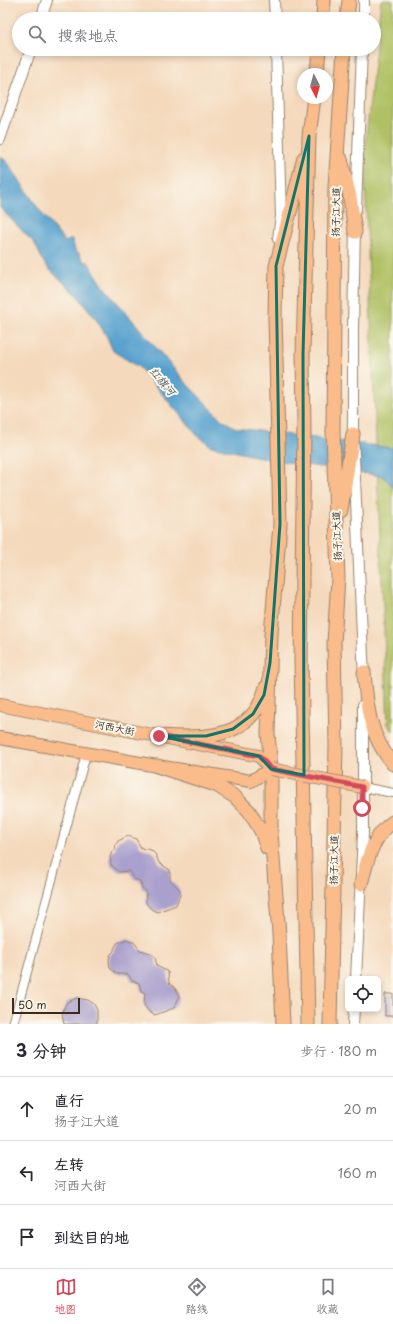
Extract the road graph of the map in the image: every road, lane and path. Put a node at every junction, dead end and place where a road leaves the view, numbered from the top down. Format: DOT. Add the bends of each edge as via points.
graph roads {
  1 [pos="48,0"];
  2 [pos="274,0"];
  3 [pos="324,0"];
  4 [pos="349,0"];
  5 [pos="364,0"];
  6 [pos="44,12"];
  7 [pos="275,12"];
  8 [pos="323,12"];
  9 [pos="348,12"];
  10 [pos="364,12"];
  11 [pos="29,56"];
  12 [pos="276,56"];
  13 [pos="319,56"];
  14 [pos="344,56"];
  15 [pos="362,56"];
  16 [pos="317,68"];
  17 [pos="313,104"];
  18 [pos="309,136"];
  19 [pos="0,139"];
  20 [pos="338,145"];
  21 [pos="355,232"];
  22 [pos="276,266"];
  23 [pos="353,434"];
  24 [pos="345,478"];
  25 [pos="270,664"];
  26 [pos="364,672"];
  27 [pos="0,704"];
  28 [pos="159,736"];
  29 [pos="0,738"];
  30 [pos="86,754"];
  31 [pos="393,764"];
  32 [pos="157,766"];
  33 [pos="271,769"];
  34 [pos="362,787"];
  35 [pos="393,793"];
  36 [pos="393,822"];
  37 [pos="274,869"];
  38 [pos="361,884"];
  39 [pos="356,976"];
  40 [pos="354,1012"];
  41 [pos="13,1024"];
  42 [pos="283,1024"];
  43 [pos="308,1024"];
  44 [pos="330,1024"];
  45 [pos="353,1024"];
  1 -- 6 [label="street"];
  2 -- 7 [label="street"];
  3 -- 8 [label="highway"];
  4 -- 9 [label="highway"];
  5 -- 10 [label="street"];
  11 -- 19 [label="street"];
  12 -- 22 [label="street" via="281,216"];
  13 -- 16 [label="highway"];
  14 -- 20 [label="highway, 扬子江大道"];
  15 -- 21 [label="street"];
  17 -- 18 [label="highway"];
  18 -- 22 [label="highway"];
  18 -- 43 [label="highway" via="303,354 302,660"];
  20 -- 21 [label="highway"];
  20 -- 24 [label="highway, 扬子江大道" via="335,187 333,432"];
  21 -- 23 [label="street"];
  22 -- 25 [label="highway" via="280,524"];
  23 -- 24 [label="highway"];
  24 -- 26 [label="street"];
  24 -- 44 [label="highway, 扬子江大道" via="336,538 336,746"];
  25 -- 28 [label="highway" via="264,695 246,722 219,734 186,738"];
  25 -- 33 [label="highway" via="268,733"];
  26 -- 31 [label="highway" via="372,727 379,746"];
  26 -- 34 [label="street"];
  27 -- 28 [label="main road, 河西大街"];
  28 -- 33 [label="main road, 河西大街" via="259,756"];
  29 -- 30 [label="main road"];
  30 -- 32 [label="main road"];
  30 -- 41 [label="street"];
  32 -- 33 [label="main road" via="251,781"];
  32 -- 37 [label="highway" via="216,785 236,797 261,831"];
  33 -- 34 [label="main road, bridge"];
  33 -- 37 [label="highway"];
  34 -- 35 [label="street"];
  34 -- 38 [label="street"];
  36 -- 38 [label="highway" via="381,834 369,853"];
  37 -- 42 [label="highway"];
  38 -- 39 [label="street"];
  40 -- 45 [label="street"];
}
